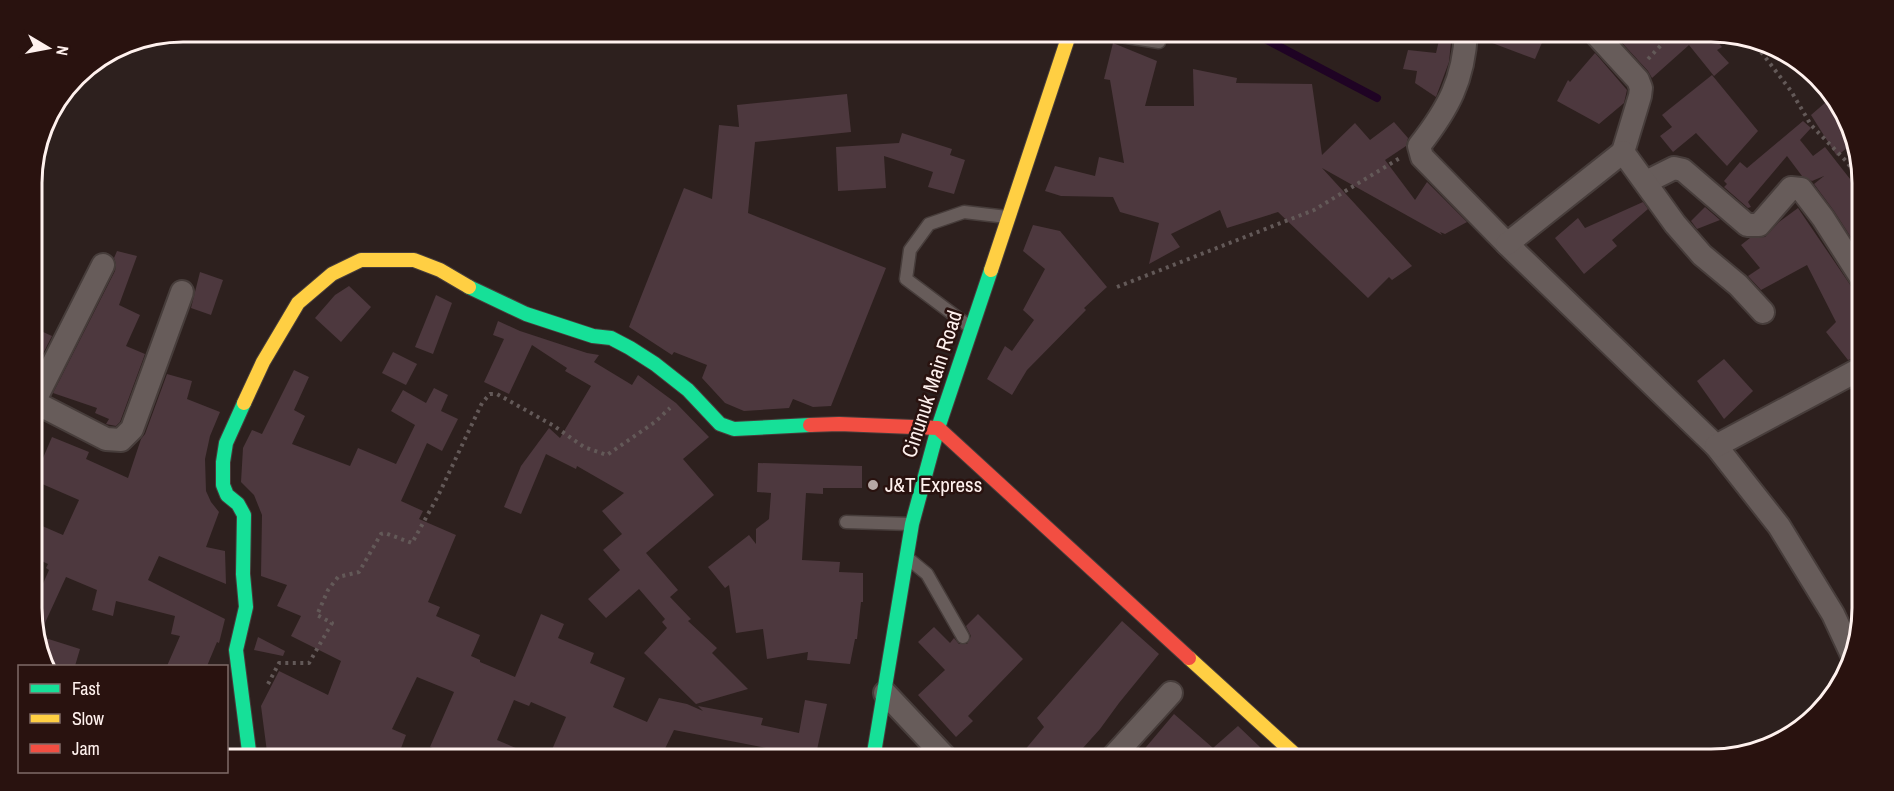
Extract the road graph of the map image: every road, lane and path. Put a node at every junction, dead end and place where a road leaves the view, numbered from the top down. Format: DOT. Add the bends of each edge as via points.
graph roads {
  1 [pos="1067,42"];
  2 [pos="1465,42"];
  3 [pos="1603,42"];
  4 [pos="1663,42"];
  5 [pos="1761,52"];
  6 [pos="1632,74"];
  7 [pos="1419,146"];
  8 [pos="1623,152"];
  9 [pos="1851,168"];
  10 [pos="1646,182"];
  11 [pos="1008,217"];
  12 [pos="1507,244"];
  13 [pos="1852,264"];
  14 [pos="103,265"];
  15 [pos="1117,288"];
  16 [pos="182,292"];
  17 [pos="1763,312"];
  18 [pos="971,328"];
  19 [pos="1852,373"];
  20 [pos="42,386"];
  21 [pos="687,390"];
  22 [pos="42,408"];
  23 [pos="938,428"];
  24 [pos="1716,446"];
  25 [pos="846,522"];
  26 [pos="912,524"];
  27 [pos="906,557"];
  28 [pos="963,637"];
  29 [pos="1847,643"];
  30 [pos="885,693"];
  31 [pos="1171,693"];
  32 [pos="247,726"];
  33 [pos="249,749"];
  34 [pos="876,749"];
  35 [pos="938,749"];
  36 [pos="1120,749"];
  37 [pos="1289,749"];
  1 -- 11 [label="main road, Cinunuk Main Road"];
  2 -- 7 [label="street" via="1462,71 1449,104"];
  3 -- 6 [label="street"];
  4 -- 6 [label="path"];
  5 -- 9 [label="path" via="1811,125"];
  6 -- 8 [label="street" via="1641,88"];
  7 -- 12 [label="street" via="1431,168"];
  7 -- 15 [label="path" via="1314,210"];
  8 -- 10 [label="street"];
  8 -- 12 [label="street"];
  10 -- 13 [label="street" via="1674,168 1683,170 1753,227 1791,188 1801,189"];
  10 -- 17 [label="street" via="1702,255"];
  11 -- 18 [label="main road, Cinunuk Main Road"];
  11 -- 18 [label="lane" via="964,212 929,224 910,250 906,279"];
  12 -- 24 [label="street"];
  14 -- 20 [label="street"];
  16 -- 22 [label="street" via="132,429 121,441 106,440"];
  18 -- 23 [label="main road, Cinunuk Main Road"];
  19 -- 24 [label="street"];
  21 -- 23 [label="main road" via="720,424 734,429 839,424"];
  21 -- 32 [label="path" via="655,422 607,455 584,447 554,426 497,394 490,394 412,543 381,534 359,572 338,576 317,615 332,623 309,663 279,663"];
  21 -- 32 [label="main road" via="655,364 611,338 526,314 414,260 361,260 332,274 298,303 263,363 226,442 223,485 244,515 246,607 236,650"];
  23 -- 26 [label="main road, Cinunuk Main Road"];
  23 -- 37 [label="main road"];
  24 -- 29 [label="street" via="1779,526"];
  25 -- 26 [label="lane"];
  26 -- 27 [label="main road, Cinunuk Main Road"];
  27 -- 28 [label="lane" via="927,574"];
  27 -- 30 [label="main road, Cinunuk Main Road"];
  30 -- 34 [label="main road, Cinunuk Main Road"];
  30 -- 35 [label="street"];
  31 -- 36 [label="street"];
  32 -- 33 [label="main road"];
}
